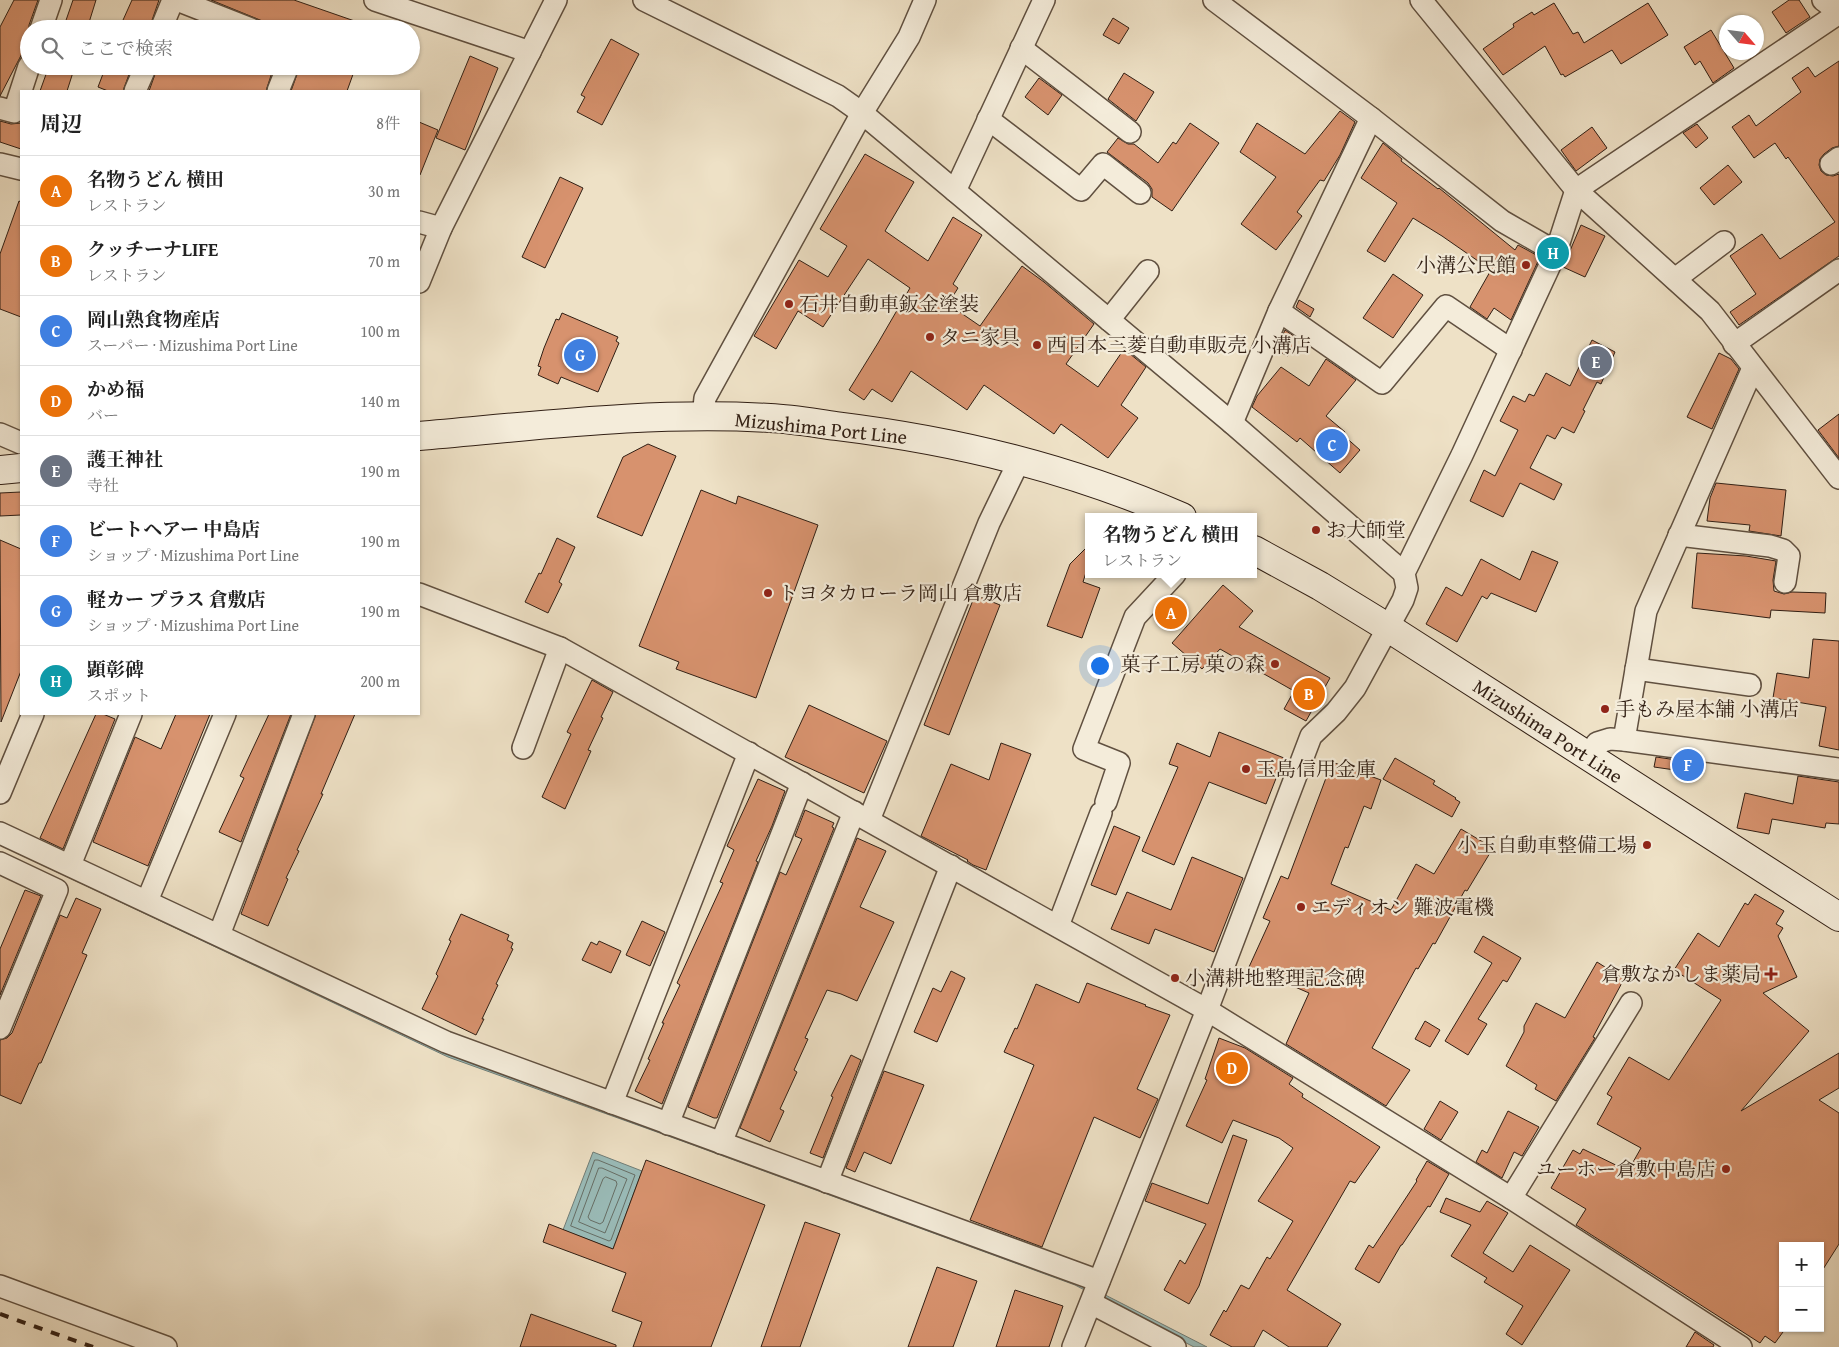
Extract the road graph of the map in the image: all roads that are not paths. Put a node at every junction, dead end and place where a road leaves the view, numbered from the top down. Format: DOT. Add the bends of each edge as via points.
graph roads {
  1 [pos="51,0"];
  2 [pos="173,0"];
  3 [pos="177,0"];
  4 [pos="375,0"];
  5 [pos="556,0"];
  6 [pos="644,0"];
  7 [pos="925,0"];
  8 [pos="1044,0"];
  9 [pos="1214,0"];
  10 [pos="1421,0"];
  11 [pos="1823,0"];
  12 [pos="1839,12"];
  13 [pos="44,20"];
  14 [pos="165,20"];
  15 [pos="228,20"];
  16 [pos="1021,48"];
  17 [pos="530,52"];
  18 [pos="26,75"];
  19 [pos="142,75"];
  20 [pos="284,75"];
  21 [pos="21,90"];
  22 [pos="135,90"];
  23 [pos="278,90"];
  24 [pos="20,94"];
  25 [pos="0,108"];
  26 [pos="862,112"];
  27 [pos="1371,118"];
  28 [pos="988,119"];
  29 [pos="1130,132"];
  30 [pos="0,164"];
  31 [pos="20,169"];
  32 [pos="1576,190"];
  33 [pos="955,191"];
  34 [pos="1140,192"];
  35 [pos="420,222"];
  36 [pos="441,228"];
  37 [pos="1724,242"];
  38 [pos="1556,252"];
  39 [pos="1148,270"];
  40 [pos="1839,270"];
  41 [pos="1675,279"];
  42 [pos="420,280"];
  43 [pos="1279,311"];
  44 [pos="1109,320"];
  45 [pos="1734,344"];
  46 [pos="1511,350"];
  47 [pos="1754,368"];
  48 [pos="703,416"];
  49 [pos="1232,423"];
  50 [pos="0,434"];
  51 [pos="420,436"];
  52 [pos="20,443"];
  53 [pos="1020,459"];
  54 [pos="20,468"];
  55 [pos="0,470"];
  56 [pos="1839,478"];
  57 [pos="1172,513"];
  58 [pos="1680,536"];
  59 [pos="1257,552"];
  60 [pos="1404,573"];
  61 [pos="1171,578"];
  62 [pos="1785,582"];
  63 [pos="420,594"];
  64 [pos="1387,627"];
  65 [pos="560,648"];
  66 [pos="1636,669"];
  67 [pos="1750,685"];
  68 [pos="33,715"];
  69 [pos="131,715"];
  70 [pos="225,715"];
  71 [pos="304,715"];
  72 [pos="1624,740"];
  73 [pos="523,748"];
  74 [pos="749,753"];
  75 [pos="1588,757"];
  76 [pos="1839,769"];
  77 [pos="802,782"];
  78 [pos="0,792"];
  79 [pos="862,816"];
  80 [pos="0,833"];
  81 [pos="0,863"];
  82 [pos="70,865"];
  83 [pos="951,866"];
  84 [pos="147,901"];
  85 [pos="1839,917"];
  86 [pos="1058,926"];
  87 [pos="219,935"];
  88 [pos="1631,1003"];
  89 [pos="1207,1010"];
  90 [pos="0,1028"];
  91 [pos="612,1103"];
  92 [pos="668,1124"];
  93 [pos="721,1143"];
  94 [pos="827,1182"];
  95 [pos="1511,1198"];
  96 [pos="0,1286"];
  97 [pos="1094,1292"];
  98 [pos="166,1347"];
  99 [pos="1073,1347"];
  100 [pos="1175,1347"];
  101 [pos="1741,1347"];
  1 -- 13 [label="street"];
  2 -- 14 [label="street"];
  3 -- 15 [label="street"];
  4 -- 17 [label="street"];
  5 -- 17 [label="street"];
  6 -- 26 [label="street" via="838,96"];
  7 -- 26 [label="street" via="910,37"];
  8 -- 16 [label="street"];
  9 -- 27 [label="street"];
  10 -- 32 [label="street"];
  11 -- 12 [label="street"];
  12 -- 32 [label="street"];
  16 -- 28 [label="street"];
  16 -- 29 [label="street"];
  17 -- 36 [label="street"];
  18 -- 21 [label="street"];
  19 -- 22 [label="street"];
  20 -- 23 [label="street"];
  24 -- 25 [label="street" via="14,112"];
  26 -- 33 [label="street"];
  26 -- 48 [label="street" via="705,398"];
  27 -- 38 [label="street" via="1502,220"];
  27 -- 43 [label="street"];
  28 -- 33 [label="street"];
  28 -- 34 [label="street" via="1081,190 1102,164"];
  30 -- 31 [label="street"];
  32 -- 38 [label="street"];
  32 -- 41 [label="street"];
  33 -- 44 [label="street"];
  35 -- 36 [label="street"];
  36 -- 42 [label="street"];
  37 -- 41 [label="street"];
  38 -- 46 [label="street"];
  39 -- 44 [label="street"];
  40 -- 45 [label="street"];
  41 -- 45 [label="street" via="1710,311"];
  43 -- 46 [label="street" via="1382,382 1446,306"];
  43 -- 49 [label="street"];
  44 -- 49 [label="street"];
  45 -- 47 [label="street"];
  46 -- 60 [label="street"];
  47 -- 56 [label="street"];
  47 -- 58 [label="street"];
  48 -- 51 [label="main road, Mizushima Port Line" via="623,418"];
  48 -- 53 [label="main road, Mizushima Port Line" via="770,418 864,429 961,445"];
  49 -- 60 [label="street"];
  50 -- 52 [label="street"];
  53 -- 57 [label="main road, Mizushima Port Line" via="1095,483"];
  53 -- 79 [label="street"];
  54 -- 55 [label="main road"];
  58 -- 62 [label="street" via="1783,550 1789,556"];
  58 -- 66 [label="street" via="1646,611"];
  59 -- 64 [label="main road, Mizushima Port Line"];
  60 -- 64 [label="street" via="1406,588 1403,600"];
  61 -- 86 [label="street" via="1135,617 1084,749 1119,763"];
  63 -- 65 [label="street"];
  64 -- 75 [label="main road, Mizushima Port Line"];
  64 -- 89 [label="street" via="1355,688 1311,736"];
  65 -- 73 [label="street"];
  65 -- 74 [label="street"];
  66 -- 67 [label="street"];
  66 -- 72 [label="street"];
  68 -- 78 [label="street"];
  69 -- 82 [label="street"];
  70 -- 84 [label="street"];
  71 -- 87 [label="street"];
  72 -- 75 [label="street" via="1610,739 1597,743"];
  72 -- 76 [label="street"];
  74 -- 77 [label="street"];
  74 -- 91 [label="street"];
  75 -- 85 [label="main road, Mizushima Port Line"];
  77 -- 79 [label="street"];
  77 -- 92 [label="street"];
  79 -- 83 [label="street"];
  79 -- 93 [label="street"];
  80 -- 82 [label="street"];
  81 -- 90 [label="street" via="57,890"];
  82 -- 84 [label="street"];
  83 -- 86 [label="street"];
  83 -- 94 [label="street"];
  84 -- 87 [label="street"];
  86 -- 89 [label="street"];
  87 -- 91 [label="street" via="446,1042"];
  88 -- 95 [label="street"];
  89 -- 95 [label="street"];
  89 -- 97 [label="street"];
  91 -- 92 [label="street"];
  92 -- 93 [label="street"];
  93 -- 94 [label="street"];
  94 -- 97 [label="street"];
  95 -- 101 [label="street"];
  96 -- 98 [label="street"];
  97 -- 99 [label="street"];
  97 -- 100 [label="street"];
}
